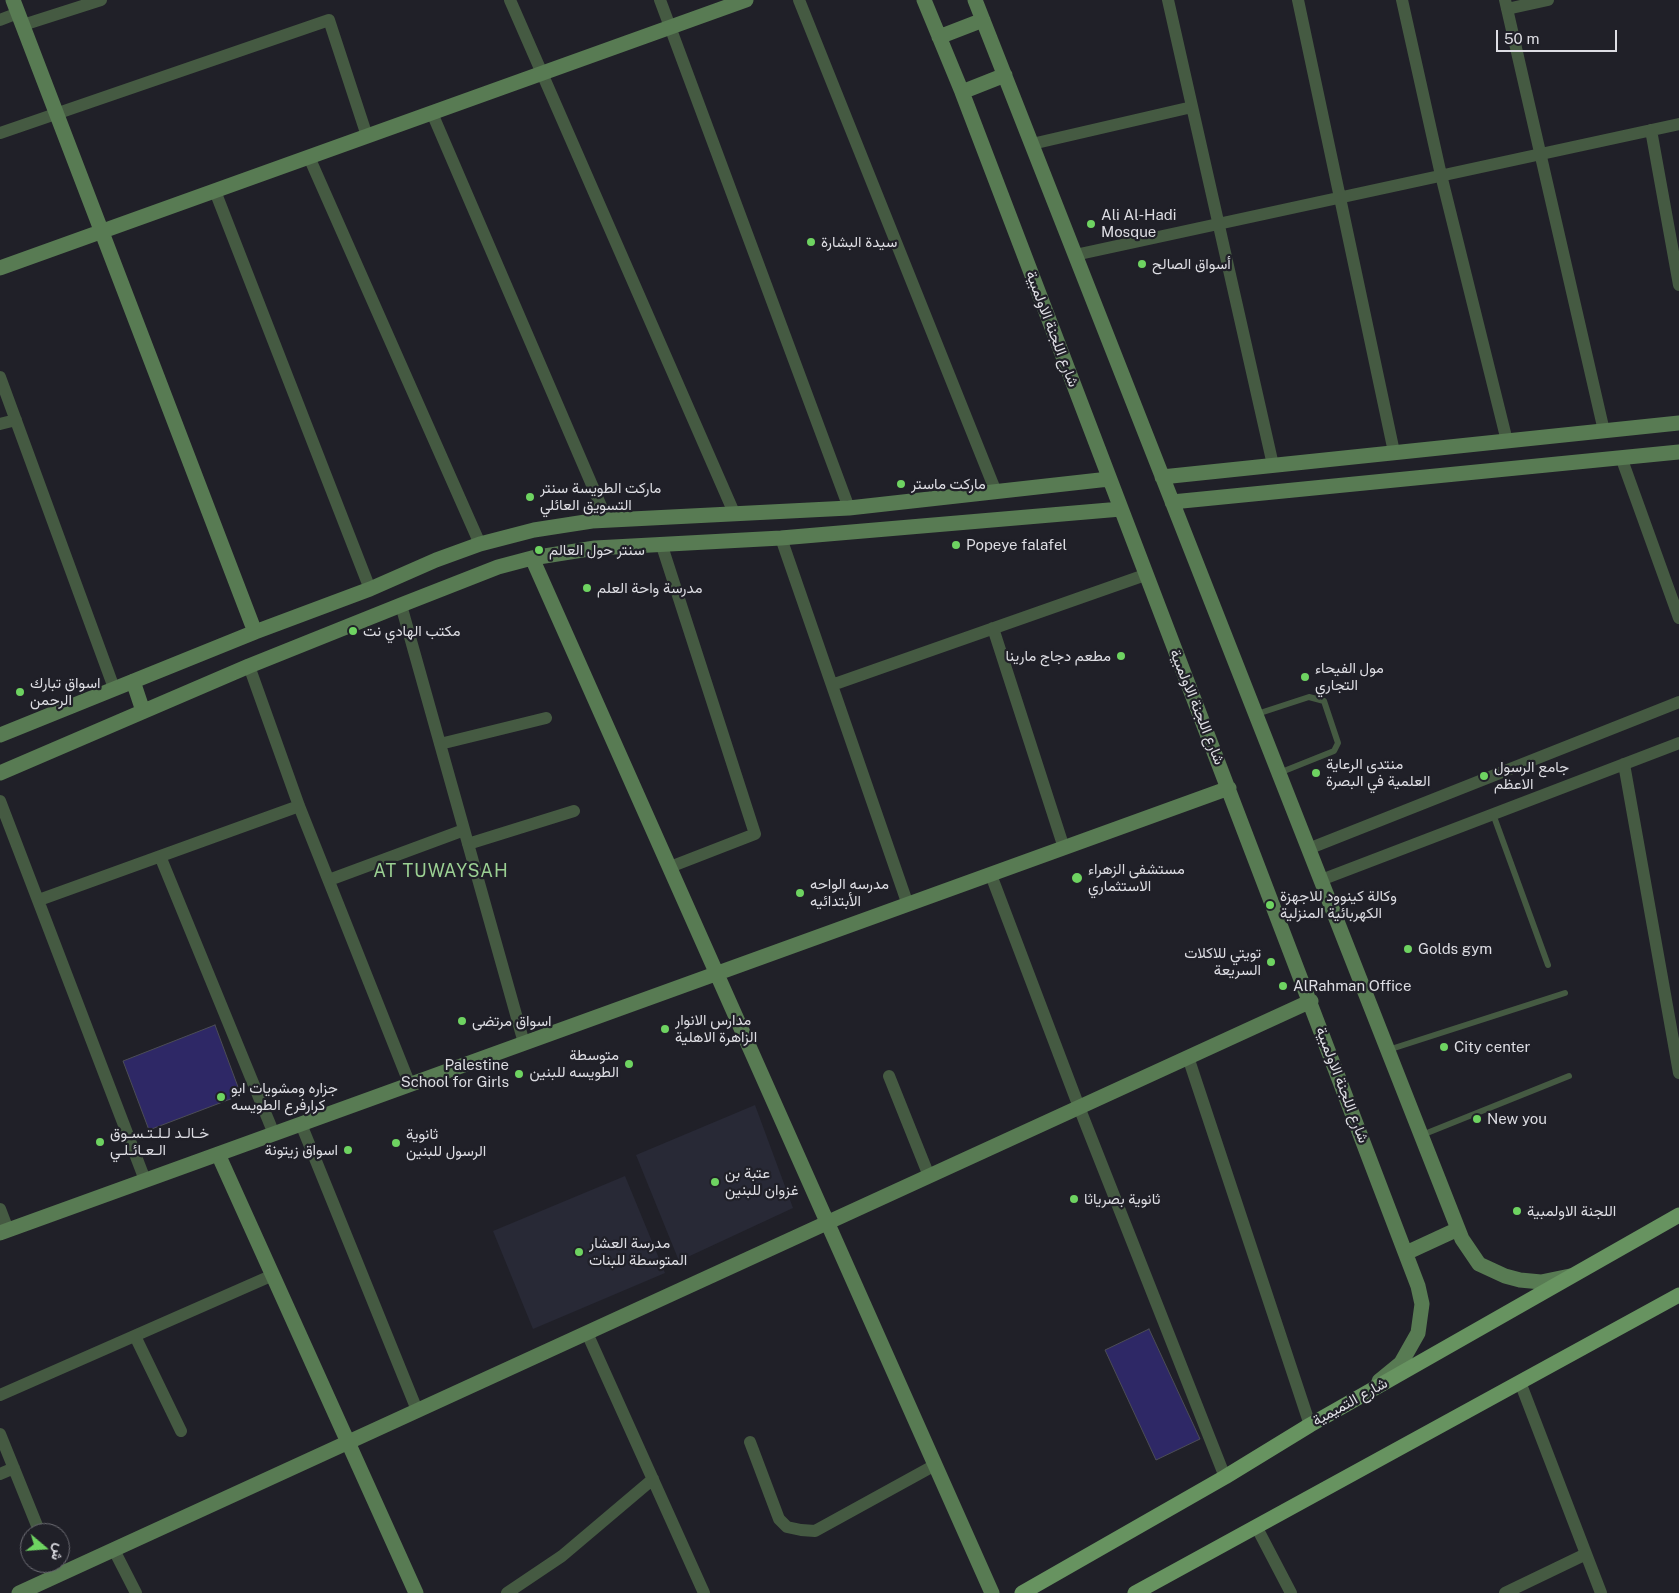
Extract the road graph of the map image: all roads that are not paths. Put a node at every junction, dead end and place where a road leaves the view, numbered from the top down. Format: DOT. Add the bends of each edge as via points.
graph roads {
  1 [pos="101,0"];
  2 [pos="510,0"];
  3 [pos="660,0"];
  4 [pos="746,0"];
  5 [pos="798,0"];
  6 [pos="924,0"];
  7 [pos="975,0"];
  8 [pos="1168,0"];
  9 [pos="1298,0"];
  10 [pos="1402,0"];
  11 [pos="1548,0"];
  12 [pos="1506,5"];
  13 [pos="18,13"];
  14 [pos="0,20"];
  15 [pos="983,20"];
  16 [pos="670,27"];
  17 [pos="939,37"];
  18 [pos="542,74"];
  19 [pos="1005,75"];
  20 [pos="962,92"];
  21 [pos="1192,107"];
  22 [pos="56,113"];
  23 [pos="432,113"];
  24 [pos="1679,124"];
  25 [pos="1650,130"];
  26 [pos="0,133"];
  27 [pos="367,136"];
  28 [pos="1032,144"];
  29 [pos="1540,154"];
  30 [pos="309,157"];
  31 [pos="1441,175"];
  32 [pos="216,191"];
  33 [pos="1342,197"];
  34 [pos="1218,223"];
  35 [pos="102,232"];
  36 [pos="1075,255"];
  37 [pos="0,268"];
  38 [pos="1679,285"];
  39 [pos="0,377"];
  40 [pos="16,420"];
  41 [pos="1679,423"];
  42 [pos="0,424"];
  43 [pos="1604,431"];
  44 [pos="1507,441"];
  45 [pos="1394,452"];
  46 [pos="1679,452"];
  47 [pos="1376,454"];
  48 [pos="1621,457"];
  49 [pos="1273,465"];
  50 [pos="1162,477"];
  51 [pos="1109,479"];
  52 [pos="1380,481"];
  53 [pos="996,492"];
  54 [pos="1172,502"];
  55 [pos="849,508"];
  56 [pos="1121,509"];
  57 [pos="735,514"];
  58 [pos="592,520"];
  59 [pos="607,520"];
  60 [pos="781,538"];
  61 [pos="480,544"];
  62 [pos="662,546"];
  63 [pos="595,548"];
  64 [pos="532,558"];
  65 [pos="1145,575"];
  66 [pos="370,589"];
  67 [pos="401,605"];
  68 [pos="1679,618"];
  69 [pos="993,628"];
  70 [pos="255,632"];
  71 [pos="249,666"];
  72 [pos="132,681"];
  73 [pos="832,685"];
  74 [pos="114,688"];
  75 [pos="1679,702"];
  76 [pos="144,711"];
  77 [pos="1256,714"];
  78 [pos="546,718"];
  79 [pos="0,735"];
  80 [pos="1679,743"];
  81 [pos="440,744"];
  82 [pos="1624,764"];
  83 [pos="0,773"];
  84 [pos="1279,774"];
  85 [pos="1229,788"];
  86 [pos="0,801"];
  87 [pos="299,806"];
  88 [pos="574,812"];
  89 [pos="1494,814"];
  90 [pos="464,830"];
  91 [pos="468,844"];
  92 [pos="1064,848"];
  93 [pos="1308,849"];
  94 [pos="160,856"];
  95 [pos="670,867"];
  96 [pos="991,875"];
  97 [pos="329,880"];
  98 [pos="1321,880"];
  99 [pos="38,900"];
  100 [pos="908,905"];
  101 [pos="1548,965"];
  102 [pos="717,974"];
  103 [pos="1566,993"];
  104 [pos="1311,1001"];
  105 [pos="524,1043"];
  106 [pos="1388,1050"];
  107 [pos="1188,1057"];
  108 [pos="1679,1073"];
  109 [pos="889,1076"];
  110 [pos="1569,1076"];
  111 [pos="410,1085"];
  112 [pos="1078,1107"];
  113 [pos="301,1124"];
  114 [pos="274,1134"];
  115 [pos="1421,1136"];
  116 [pos="218,1154"];
  117 [pos="929,1176"];
  118 [pos="145,1180"];
  119 [pos="0,1209"];
  120 [pos="1679,1216"];
  121 [pos="828,1222"];
  122 [pos="1458,1229"];
  123 [pos="4,1231"];
  124 [pos="1406,1253"];
  125 [pos="273,1275"];
  126 [pos="1571,1275"];
  127 [pos="1678,1297"];
  128 [pos="587,1332"];
  129 [pos="135,1336"];
  130 [pos="1520,1382"];
  131 [pos="0,1395"];
  132 [pos="1358,1398"];
  133 [pos="417,1410"];
  134 [pos="1310,1425"];
  135 [pos="181,1431"];
  136 [pos="0,1434"];
  137 [pos="348,1442"];
  138 [pos="750,1442"];
  139 [pos="935,1465"];
  140 [pos="14,1468"];
  141 [pos="0,1474"];
  142 [pos="1225,1477"];
  143 [pos="652,1479"];
  144 [pos="36,1523"];
  145 [pos="1256,1526"];
  146 [pos="114,1550"];
  147 [pos="1586,1554"];
  148 [pos="70,1564"];
  149 [pos="48,1573"];
  150 [pos="19,1593"];
  151 [pos="136,1593"];
  152 [pos="416,1593"];
  153 [pos="507,1593"];
  154 [pos="704,1593"];
  155 [pos="992,1593"];
  156 [pos="1022,1593"];
  157 [pos="1135,1593"];
  158 [pos="1291,1593"];
  159 [pos="1505,1593"];
  160 [pos="1601,1593"];
  1 -- 13 [label="street"];
  2 -- 18 [label="street"];
  3 -- 16 [label="street"];
  4 -- 16 [label="street"];
  5 -- 53 [label="street"];
  6 -- 17 [label="street, شارع اللجنة الاولمبية"];
  7 -- 15 [label="street"];
  8 -- 21 [label="street"];
  9 -- 33 [label="street"];
  10 -- 31 [label="street"];
  11 -- 12 [label="street"];
  12 -- 29 [label="street"];
  13 -- 14 [label="street"];
  13 -- 22 [label="street"];
  15 -- 17 [label="street"];
  15 -- 19 [label="street"];
  16 -- 18 [label="street"];
  16 -- 55 [label="street"];
  17 -- 20 [label="street, شارع اللجنة الاولمبية"];
  18 -- 23 [label="street"];
  18 -- 57 [label="street"];
  19 -- 20 [label="street"];
  19 -- 28 [label="street"];
  20 -- 51 [label="street, شارع اللجنة الاولمبية"];
  21 -- 28 [label="street"];
  21 -- 34 [label="street"];
  22 -- 26 [label="street"];
  22 -- 27 [label="street" via="329,20"];
  22 -- 35 [label="street"];
  23 -- 27 [label="street"];
  23 -- 59 [label="street"];
  24 -- 25 [label="street"];
  25 -- 29 [label="street"];
  25 -- 38 [label="street"];
  27 -- 30 [label="street"];
  28 -- 36 [label="street"];
  29 -- 31 [label="street"];
  29 -- 43 [label="street"];
  30 -- 32 [label="street"];
  30 -- 61 [label="street"];
  31 -- 33 [label="street"];
  31 -- 44 [label="street"];
  32 -- 35 [label="street"];
  32 -- 66 [label="street"];
  33 -- 34 [label="street"];
  33 -- 45 [label="street"];
  34 -- 36 [label="street"];
  34 -- 49 [label="street"];
  35 -- 37 [label="street"];
  35 -- 70 [label="street"];
  36 -- 50 [label="street"];
  39 -- 40 [label="street"];
  40 -- 42 [label="street"];
  40 -- 74 [label="street"];
  41 -- 43 [label="street"];
  43 -- 44 [label="street"];
  44 -- 45 [label="street"];
  45 -- 47 [label="street"];
  46 -- 48 [label="street"];
  47 -- 49 [label="street"];
  47 -- 52 [label="street"];
  48 -- 52 [label="street"];
  48 -- 68 [label="street"];
  49 -- 50 [label="street"];
  50 -- 54 [label="street"];
  51 -- 53 [label="street"];
  51 -- 56 [label="street, شارع اللجنة الاولمبية"];
  52 -- 54 [label="street"];
  53 -- 55 [label="street"];
  54 -- 77 [label="street"];
  55 -- 57 [label="street"];
  56 -- 60 [label="street"];
  56 -- 65 [label="street, شارع اللجنة الاولمبية"];
  57 -- 59 [label="street"];
  58 -- 59 [label="street"];
  58 -- 61 [label="street"];
  58 -- 63 [label="street"];
  60 -- 62 [label="street"];
  60 -- 73 [label="street"];
  61 -- 66 [label="street"];
  62 -- 63 [label="street"];
  62 -- 95 [label="street" via="755,834"];
  63 -- 64 [label="street"];
  64 -- 67 [label="street" via="498,567"];
  64 -- 95 [label="street"];
  65 -- 69 [label="street"];
  65 -- 85 [label="street, شارع اللجنة الاولمبية"];
  66 -- 70 [label="street"];
  67 -- 71 [label="street"];
  67 -- 81 [label="street"];
  69 -- 73 [label="street"];
  69 -- 92 [label="street"];
  70 -- 72 [label="street"];
  71 -- 76 [label="street"];
  71 -- 87 [label="street"];
  72 -- 74 [label="street"];
  72 -- 76 [label="street"];
  73 -- 100 [label="street"];
  74 -- 79 [label="street"];
  75 -- 93 [label="street"];
  76 -- 83 [label="street"];
  77 -- 84 [label="street"];
  77 -- 84 [label="lane" via="1309,697 1324,702 1338,743 1334,751"];
  78 -- 81 [label="street"];
  80 -- 82 [label="street"];
  81 -- 90 [label="street"];
  82 -- 89 [label="street"];
  82 -- 108 [label="street"];
  84 -- 93 [label="street"];
  85 -- 92 [label="street"];
  85 -- 104 [label="street, شارع اللجنة الاولمبية"];
  86 -- 99 [label="street"];
  87 -- 94 [label="street"];
  87 -- 97 [label="street"];
  88 -- 91 [label="street"];
  89 -- 98 [label="street"];
  89 -- 101 [label="lane"];
  90 -- 91 [label="street"];
  90 -- 97 [label="street"];
  91 -- 105 [label="street"];
  92 -- 96 [label="street"];
  93 -- 98 [label="street"];
  94 -- 99 [label="street"];
  94 -- 114 [label="street"];
  95 -- 102 [label="street"];
  96 -- 100 [label="street"];
  96 -- 112 [label="street"];
  97 -- 111 [label="street"];
  98 -- 106 [label="street"];
  99 -- 118 [label="street"];
  100 -- 102 [label="street"];
  102 -- 105 [label="street"];
  102 -- 121 [label="street"];
  103 -- 106 [label="lane"];
  104 -- 107 [label="street"];
  104 -- 124 [label="street, شارع اللجنة الاولمبية"];
  105 -- 111 [label="street"];
  106 -- 115 [label="street"];
  107 -- 112 [label="street"];
  107 -- 134 [label="street"];
  109 -- 117 [label="street"];
  110 -- 115 [label="lane"];
  111 -- 113 [label="street"];
  112 -- 117 [label="street"];
  112 -- 142 [label="street"];
  113 -- 114 [label="street"];
  113 -- 133 [label="street"];
  114 -- 116 [label="street"];
  115 -- 122 [label="street"];
  116 -- 118 [label="street"];
  116 -- 125 [label="street"];
  117 -- 121 [label="street"];
  118 -- 123 [label="street"];
  119 -- 123 [label="street"];
  120 -- 126 [label="main road, شارع التميمية"];
  121 -- 128 [label="street"];
  121 -- 139 [label="street"];
  122 -- 124 [label="street"];
  122 -- 126 [label="street" via="1479,1264 1490,1270 1520,1280 1540,1282"];
  124 -- 132 [label="street, شارع اللجنة الاولمبية" via="1422,1304 1418,1333 1401,1363"];
  125 -- 129 [label="street"];
  125 -- 137 [label="street"];
  126 -- 132 [label="main road, شارع التميمية"];
  127 -- 130 [label="main road"];
  128 -- 133 [label="street"];
  128 -- 143 [label="street"];
  129 -- 131 [label="street"];
  129 -- 135 [label="street"];
  130 -- 145 [label="main road"];
  130 -- 147 [label="street"];
  132 -- 134 [label="main road, شارع التميمية"];
  133 -- 137 [label="street"];
  134 -- 142 [label="main road, شارع التميمية"];
  136 -- 140 [label="street"];
  137 -- 146 [label="street"];
  137 -- 152 [label="street"];
  138 -- 139 [label="street" via="779,1519 787,1527 801,1530 815,1531"];
  139 -- 155 [label="street"];
  140 -- 141 [label="street"];
  140 -- 144 [label="street"];
  142 -- 156 [label="main road, شارع التميمية"];
  143 -- 153 [label="street" via="562,1556"];
  143 -- 154 [label="street"];
  145 -- 157 [label="main road"];
  145 -- 158 [label="street"];
  146 -- 148 [label="street"];
  146 -- 151 [label="street"];
  147 -- 159 [label="street"];
  147 -- 160 [label="street"];
  149 -- 150 [label="street"];
}
